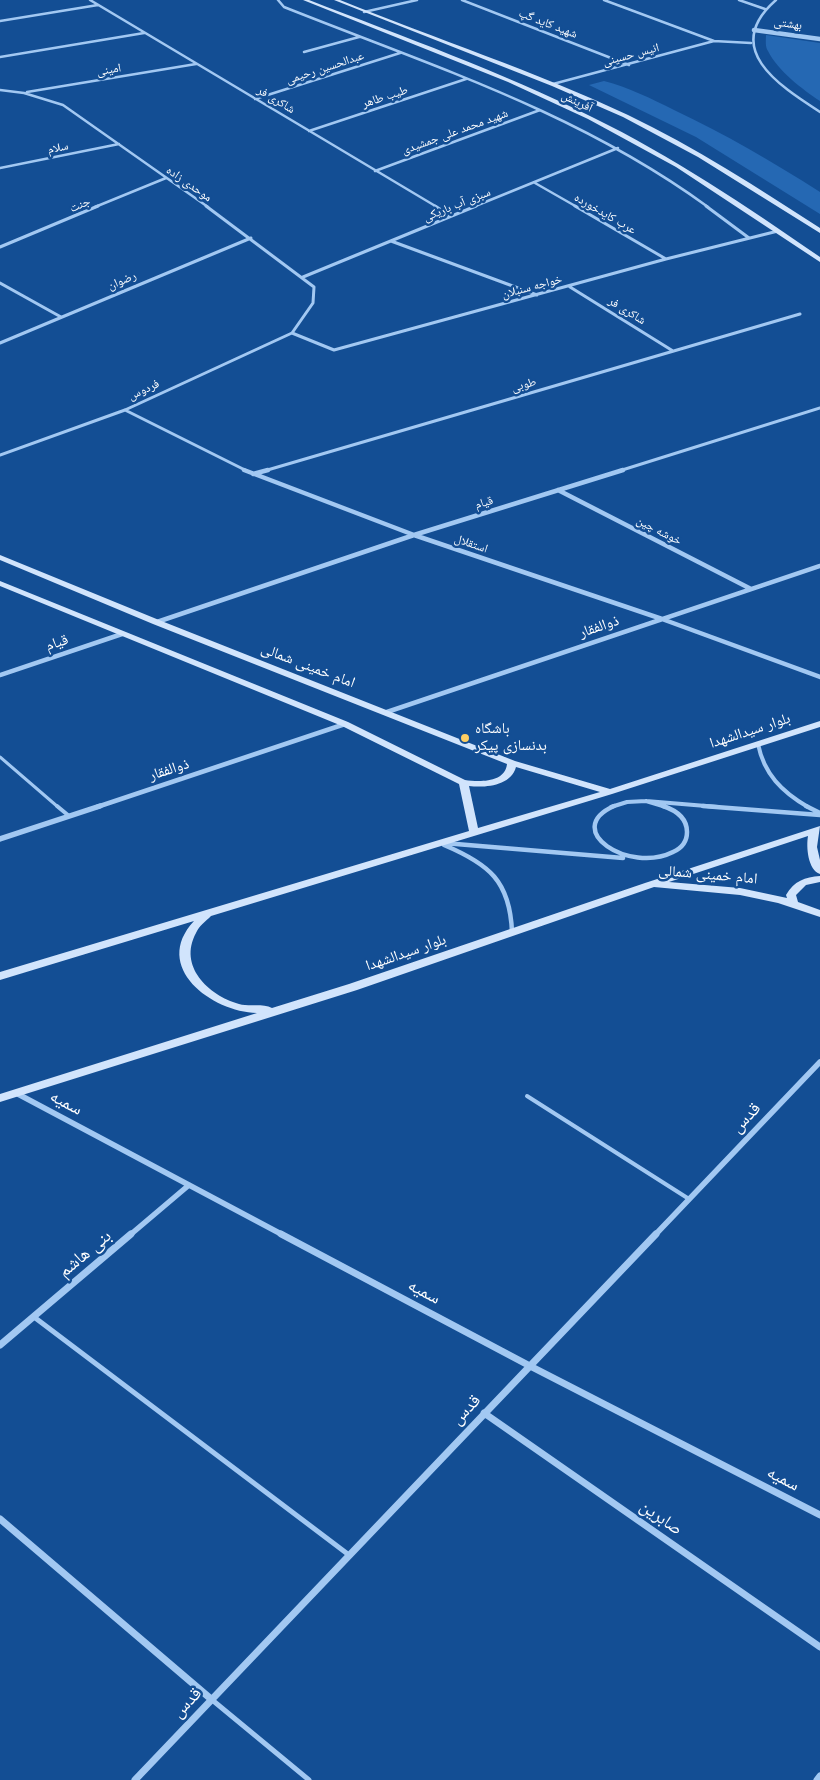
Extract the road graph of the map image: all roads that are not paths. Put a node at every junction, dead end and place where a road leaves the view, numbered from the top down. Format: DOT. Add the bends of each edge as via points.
graph roads {
  1 [pos="90,0"];
  2 [pos="278,0"];
  3 [pos="305,0"];
  4 [pos="336,0"];
  5 [pos="417,0"];
  6 [pos="462,0"];
  7 [pos="604,0"];
  8 [pos="739,0"];
  9 [pos="776,0"];
  10 [pos="98,5"];
  11 [pos="765,9"];
  12 [pos="364,12"];
  13 [pos="0,21"];
  14 [pos="754,30"];
  15 [pos="144,33"];
  16 [pos="359,37"];
  17 [pos="820,39"];
  18 [pos="714,41"];
  19 [pos="751,43"];
  20 [pos="304,52"];
  21 [pos="400,53"];
  22 [pos="0,56"];
  23 [pos="196,64"];
  24 [pos="629,65"];
  25 [pos="467,79"];
  26 [pos="553,84"];
  27 [pos="0,90"];
  28 [pos="24,93"];
  29 [pos="255,99"];
  30 [pos="540,110"];
  31 [pos="820,112"];
  32 [pos="309,131"];
  33 [pos="119,144"];
  34 [pos="618,148"];
  35 [pos="0,168"];
  36 [pos="375,171"];
  37 [pos="166,178"];
  38 [pos="535,183"];
  39 [pos="452,216"];
  40 [pos="778,231"];
  41 [pos="820,231"];
  42 [pos="251,238"];
  43 [pos="748,238"];
  44 [pos="391,241"];
  45 [pos="0,247"];
  46 [pos="666,259"];
  47 [pos="820,260"];
  48 [pos="303,277"];
  49 [pos="0,283"];
  50 [pos="570,287"];
  51 [pos="537,296"];
  52 [pos="800,314"];
  53 [pos="61,317"];
  54 [pos="292,333"];
  55 [pos="0,342"];
  56 [pos="673,351"];
  57 [pos="820,408"];
  58 [pos="125,410"];
  59 [pos="0,455"];
  60 [pos="253,474"];
  61 [pos="558,490"];
  62 [pos="414,535"];
  63 [pos="0,557"];
  64 [pos="820,566"];
  65 [pos="0,583"];
  66 [pos="751,589"];
  67 [pos="662,620"];
  68 [pos="156,622"];
  69 [pos="122,634"];
  70 [pos="0,675"];
  71 [pos="820,677"];
  72 [pos="387,712"];
  73 [pos="345,724"];
  74 [pos="820,724"];
  75 [pos="758,744"];
  76 [pos="0,757"];
  77 [pos="512,763"];
  78 [pos="463,782"];
  79 [pos="609,792"];
  80 [pos="646,801"];
  81 [pos="820,814"];
  82 [pos="69,816"];
  83 [pos="818,830"];
  84 [pos="474,832"];
  85 [pos="0,840"];
  86 [pos="438,843"];
  87 [pos="632,858"];
  88 [pos="820,871"];
  89 [pos="820,879"];
  90 [pos="649,885"];
  91 [pos="794,904"];
  92 [pos="209,912"];
  93 [pos="820,914"];
  94 [pos="512,932"];
  95 [pos="0,976"];
  96 [pos="276,1010"];
  97 [pos="820,1062"];
  98 [pos="15,1093"];
  99 [pos="527,1096"];
  100 [pos="0,1098"];
  101 [pos="189,1185"];
  102 [pos="689,1200"];
  103 [pos="34,1317"];
  104 [pos="0,1345"];
  105 [pos="530,1366"];
  106 [pos="484,1413"];
  107 [pos="820,1516"];
  108 [pos="0,1520"];
  109 [pos="349,1555"];
  110 [pos="820,1647"];
  111 [pos="212,1699"];
  112 [pos="820,1776"];
  113 [pos="135,1780"];
  114 [pos="309,1780"];
  115 [pos="818,1780"];
  1 -- 10 [label="street, شاکری فر"];
  2 -- 16 [label="street" via="284,7"];
  3 -- 40 [label="main road, آفرینش" via="579,113 675,164"];
  4 -- 12 [label="main road, آفرینش"];
  5 -- 12 [label="street"];
  6 -- 24 [label="street, شهید کاید گپ"];
  7 -- 18 [label="street"];
  8 -- 11 [label="street"];
  9 -- 11 [label="street"];
  10 -- 13 [label="street"];
  10 -- 15 [label="street, شاکری فر"];
  11 -- 14 [label="street"];
  12 -- 26 [label="main road, آفرینش"];
  14 -- 17 [label="street, بهشتی"];
  14 -- 19 [label="street"];
  15 -- 22 [label="street"];
  15 -- 23 [label="street, شاکری فر"];
  16 -- 20 [label="street"];
  16 -- 21 [label="street"];
  18 -- 19 [label="street"];
  18 -- 24 [label="street, انیس حسینی"];
  19 -- 31 [label="street" via="760,62 776,80"];
  21 -- 25 [label="street"];
  21 -- 29 [label="street, عبدالحسین رحیمی"];
  23 -- 28 [label="street, امینی"];
  23 -- 29 [label="street, شاکری فر"];
  24 -- 26 [label="street, انیس حسینی"];
  25 -- 30 [label="street"];
  25 -- 32 [label="street, طیب طاهر"];
  26 -- 41 [label="main road, آفرینش" via="689,149"];
  27 -- 28 [label="street, موحدی زاده"];
  28 -- 33 [label="street, موحدی زاده" via="63,105"];
  29 -- 32 [label="street, شاکری فر"];
  30 -- 34 [label="street"];
  30 -- 36 [label="street, شهید محمد علی جمشیدی"];
  32 -- 36 [label="street, شاکری فر"];
  33 -- 35 [label="street, سلام"];
  33 -- 37 [label="street, موحدی زاده"];
  34 -- 38 [label="street, سبزی آب باریکی"];
  34 -- 43 [label="street" via="684,190"];
  36 -- 39 [label="street, شاکری فر"];
  37 -- 42 [label="street, موحدی زاده"];
  37 -- 45 [label="street, جنت"];
  38 -- 39 [label="street, سبزی آب باریکی"];
  38 -- 46 [label="street, عرب کایدخورده"];
  39 -- 44 [label="street, سبزی آب باریکی"];
  40 -- 43 [label="street, خواجه سنبلان"];
  40 -- 47 [label="main road, آفرینش"];
  42 -- 48 [label="street, موحدی زاده"];
  42 -- 53 [label="street, رضوان"];
  43 -- 46 [label="street, خواجه سنبلان"];
  44 -- 48 [label="street, سبزی آب باریکی"];
  44 -- 51 [label="street"];
  46 -- 50 [label="street, خواجه سنبلان"];
  48 -- 54 [label="street, موحدی زاده" via="314,288 313,303"];
  49 -- 53 [label="street"];
  50 -- 51 [label="street, خواجه سنبلان"];
  50 -- 56 [label="street, شاکری فر"];
  51 -- 54 [label="street, خواجه سنبلان" via="334,350"];
  52 -- 56 [label="street, طوبی"];
  53 -- 55 [label="street, رضوان"];
  54 -- 58 [label="street, فردوس"];
  56 -- 60 [label="street, طوبی"];
  57 -- 61 [label="street, قیام"];
  58 -- 59 [label="street, فردوس"];
  58 -- 60 [label="street, استقلال"];
  60 -- 62 [label="street, استقلال"];
  61 -- 62 [label="street, قیام"];
  61 -- 66 [label="street, خوشه چین"];
  62 -- 67 [label="street, استقلال"];
  62 -- 68 [label="street, قیام"];
  63 -- 68 [label="main road, امام خمینی شمالی"];
  64 -- 66 [label="street, ذوالفقار"];
  65 -- 69 [label="main road"];
  66 -- 67 [label="street, ذوالفقار"];
  67 -- 71 [label="street, استقلال"];
  67 -- 72 [label="street, ذوالفقار"];
  68 -- 72 [label="main road, امام خمینی شمالی"];
  69 -- 70 [label="street, قیام"];
  69 -- 73 [label="main road"];
  72 -- 77 [label="main road, امام خمینی شمالی"];
  73 -- 78 [label="main road"];
  73 -- 82 [label="street, ذوالفقار"];
  74 -- 75 [label="main road, بلوار سیدالشهدا"];
  75 -- 79 [label="main road, بلوار سیدالشهدا"];
  75 -- 81 [label="street" via="763,766 771,778 794,799"];
  76 -- 82 [label="lane"];
  77 -- 78 [label="main road" via="512,770 497,782"];
  77 -- 79 [label="main road, امام خمینی شمالی"];
  78 -- 84 [label="main road"];
  79 -- 84 [label="main road, بلوار سیدالشهدا"];
  80 -- 81 [label="street"];
  80 -- 87 [label="street" via="618,803 606,809 598,817 595,827 605,846"];
  80 -- 87 [label="street" via="681,816 688,835 676,852 664,857"];
  82 -- 85 [label="street, ذوالفقار"];
  83 -- 88 [label="main road" via="811,840 812,854"];
  83 -- 90 [label="main road, بلوار سیدالشهدا"];
  84 -- 86 [label="main road, بلوار سیدالشهدا"];
  86 -- 87 [label="street"];
  86 -- 92 [label="main road, بلوار سیدالشهدا"];
  86 -- 94 [label="street" via="465,854 488,869 504,888 512,910"];
  89 -- 91 [label="main road" via="805,881 795,887 791,895"];
  90 -- 91 [label="main road, امام خمینی شمالی" via="730,889"];
  90 -- 94 [label="main road, بلوار سیدالشهدا"];
  91 -- 93 [label="main road, امام خمینی شمالی"];
  92 -- 95 [label="main road, بلوار سیدالشهدا"];
  92 -- 96 [label="main road" via="190,932 184,955 190,978 210,997 241,1008"];
  94 -- 96 [label="main road, بلوار سیدالشهدا"];
  96 -- 98 [label="main road, بلوار سیدالشهدا"];
  97 -- 102 [label="street, قدس"];
  98 -- 100 [label="main road, بلوار سیدالشهدا"];
  98 -- 101 [label="street, سمیه"];
  99 -- 102 [label="lane"];
  101 -- 103 [label="street, بنی هاشم"];
  101 -- 105 [label="street, سمیه"];
  102 -- 105 [label="street, قدس"];
  103 -- 104 [label="street, بنی هاشم"];
  103 -- 109 [label="lane"];
  105 -- 106 [label="street, قدس"];
  105 -- 107 [label="street, سمیه"];
  106 -- 109 [label="street, قدس"];
  106 -- 110 [label="street, صابرین"];
  108 -- 111 [label="street"];
  109 -- 111 [label="street, قدس"];
  111 -- 113 [label="street, قدس"];
  111 -- 114 [label="lane"];
  112 -- 115 [label="street"];
}
